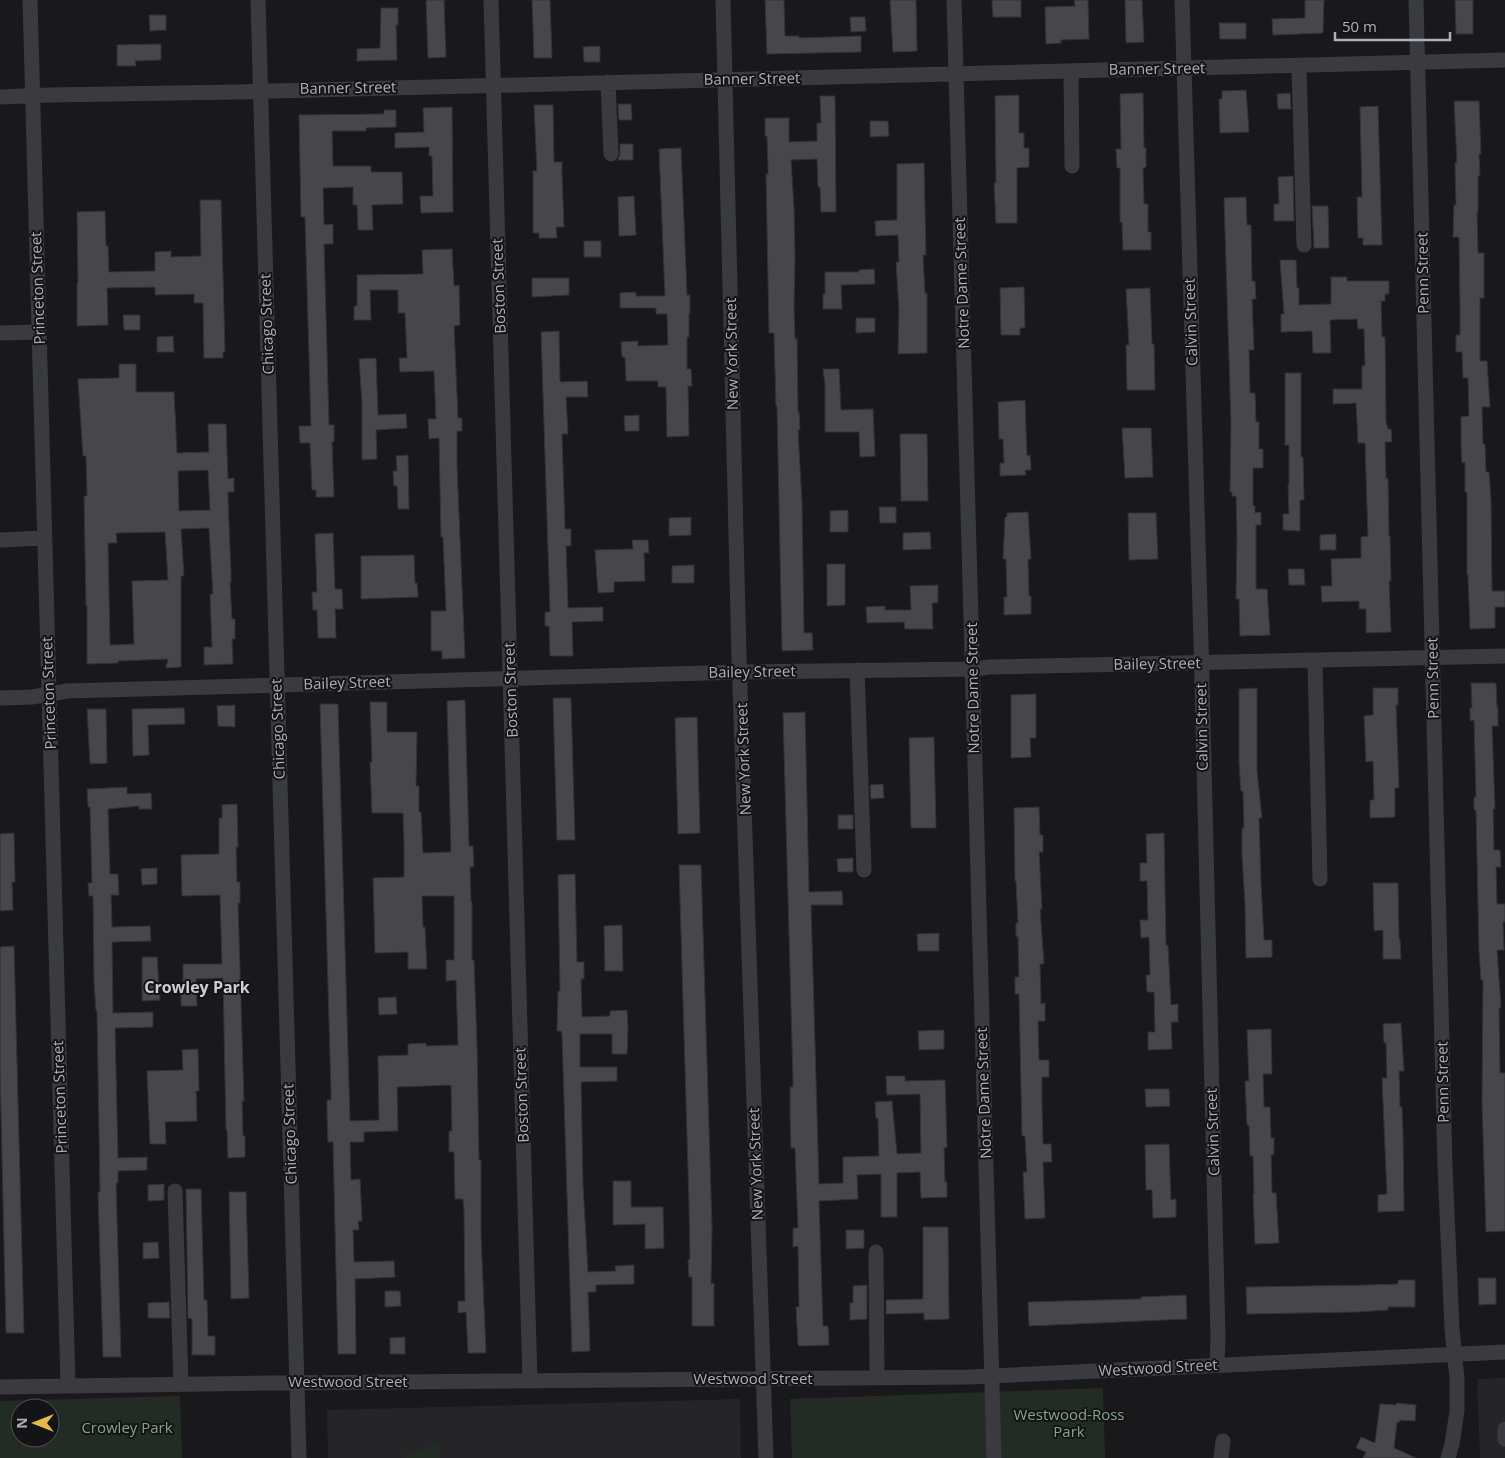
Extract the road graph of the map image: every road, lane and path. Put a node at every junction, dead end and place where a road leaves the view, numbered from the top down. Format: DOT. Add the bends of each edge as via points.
graph roads {
  1 [pos="30,0"];
  2 [pos="258,0"];
  3 [pos="491,0"];
  4 [pos="723,0"];
  5 [pos="954,0"];
  6 [pos="1182,0"];
  7 [pos="1416,0"];
  8 [pos="1505,60"];
  9 [pos="1418,62"];
  10 [pos="1299,66"];
  11 [pos="1184,69"];
  12 [pos="1071,71"];
  13 [pos="956,74"];
  14 [pos="726,79"];
  15 [pos="608,82"];
  16 [pos="493,85"];
  17 [pos="260,91"];
  18 [pos="32,96"];
  19 [pos="0,97"];
  20 [pos="610,154"];
  21 [pos="1072,166"];
  22 [pos="1304,245"];
  23 [pos="39,332"];
  24 [pos="0,333"];
  25 [pos="44,538"];
  26 [pos="0,540"];
  27 [pos="1505,656"];
  28 [pos="1433,658"];
  29 [pos="1314,660"];
  30 [pos="1201,663"];
  31 [pos="972,669"];
  32 [pos="857,670"];
  33 [pos="741,672"];
  34 [pos="510,678"];
  35 [pos="277,685"];
  36 [pos="49,694"];
  37 [pos="0,698"];
  38 [pos="864,870"];
  39 [pos="1320,879"];
  40 [pos="175,1191"];
  41 [pos="876,1252"];
  42 [pos="1505,1352"];
  43 [pos="1454,1355"];
  44 [pos="1218,1365"];
  45 [pos="991,1376"];
  46 [pos="877,1378"];
  47 [pos="763,1379"];
  48 [pos="530,1381"];
  49 [pos="297,1383"];
  50 [pos="181,1384"];
  51 [pos="68,1385"];
  52 [pos="0,1387"];
  53 [pos="1505,1428"];
  54 [pos="1505,1439"];
  55 [pos="1223,1441"];
  56 [pos="299,1458"];
  57 [pos="766,1458"];
  58 [pos="994,1458"];
  59 [pos="1222,1458"];
  60 [pos="1448,1458"];
  1 -- 18 [label="street, Princeton Street"];
  2 -- 17 [label="street, Chicago Street"];
  3 -- 16 [label="street, Boston Street"];
  4 -- 14 [label="street, New York Street"];
  5 -- 13 [label="street, Notre Dame Street"];
  6 -- 11 [label="street, Calvin Street"];
  7 -- 9 [label="street, Penn Street"];
  8 -- 9 [label="street, Banner Street"];
  9 -- 10 [label="street, Banner Street"];
  9 -- 28 [label="street, Penn Street"];
  10 -- 11 [label="street, Banner Street"];
  10 -- 22 [label="street"];
  11 -- 12 [label="street, Banner Street"];
  11 -- 30 [label="street, Calvin Street"];
  12 -- 13 [label="street, Banner Street"];
  12 -- 21 [label="street"];
  13 -- 14 [label="street, Banner Street"];
  13 -- 31 [label="street, Notre Dame Street"];
  14 -- 15 [label="street, Banner Street"];
  14 -- 33 [label="street, New York Street"];
  15 -- 16 [label="street, Banner Street"];
  15 -- 20 [label="street"];
  16 -- 17 [label="street, Banner Street"];
  16 -- 34 [label="street, Boston Street"];
  17 -- 18 [label="street, Banner Street"];
  17 -- 35 [label="street, Chicago Street"];
  18 -- 19 [label="street, Banner Street"];
  18 -- 23 [label="street, Princeton Street"];
  23 -- 24 [label="street"];
  23 -- 25 [label="street, Princeton Street"];
  25 -- 26 [label="street"];
  25 -- 36 [label="street, Princeton Street"];
  27 -- 28 [label="street, Bailey Street"];
  28 -- 29 [label="street, Bailey Street"];
  28 -- 43 [label="street, Penn Street" via="1445,1166"];
  29 -- 30 [label="street, Bailey Street"];
  29 -- 39 [label="street"];
  30 -- 31 [label="street, Bailey Street"];
  30 -- 44 [label="street, Calvin Street"];
  31 -- 32 [label="street, Bailey Street"];
  31 -- 45 [label="street, Notre Dame Street"];
  32 -- 33 [label="street, Bailey Street"];
  32 -- 38 [label="street"];
  33 -- 34 [label="street, Bailey Street"];
  33 -- 47 [label="street, New York Street"];
  34 -- 35 [label="street, Bailey Street"];
  34 -- 48 [label="street, Boston Street"];
  35 -- 36 [label="street, Bailey Street"];
  35 -- 49 [label="street, Chicago Street"];
  36 -- 37 [label="street, Bailey Street"];
  36 -- 51 [label="street, Princeton Street"];
  40 -- 50 [label="street"];
  41 -- 46 [label="street"];
  42 -- 43 [label="street, Westwood Street"];
  43 -- 44 [label="street, Westwood Street"];
  43 -- 60 [label="street, Penn Street" via="1458,1379 1457,1411"];
  44 -- 45 [label="street, Westwood Street"];
  45 -- 46 [label="street, Westwood Street"];
  45 -- 58 [label="street, Notre Dame Street"];
  46 -- 47 [label="street, Westwood Street"];
  47 -- 48 [label="street, Westwood Street"];
  47 -- 57 [label="street, New York Street"];
  48 -- 49 [label="street, Westwood Street"];
  49 -- 50 [label="street, Westwood Street"];
  49 -- 56 [label="street, Chicago Street"];
  50 -- 51 [label="street, Westwood Street"];
  51 -- 52 [label="street, Westwood Street"];
  53 -- 54 [label="street"];
  55 -- 59 [label="street"];
}
